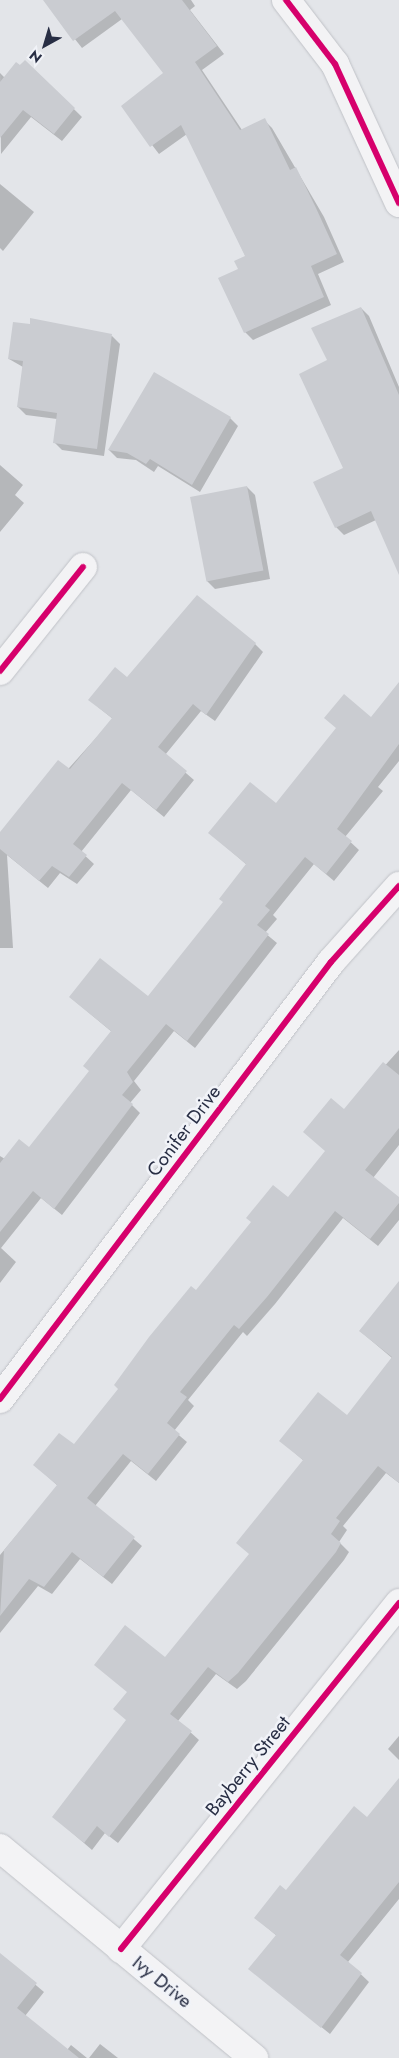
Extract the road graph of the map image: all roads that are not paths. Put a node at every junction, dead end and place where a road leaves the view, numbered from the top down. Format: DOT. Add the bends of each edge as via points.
graph roads {
  1 [pos="286,0"];
  2 [pos="399,203"];
  3 [pos="83,567"];
  4 [pos="0,671"];
  5 [pos="399,886"];
  6 [pos="0,1399"];
  7 [pos="399,1602"];
  8 [pos="0,1848"];
  9 [pos="121,1949"];
  10 [pos="254,2058"];
  1 -- 2 [label="street" via="335,64"];
  3 -- 4 [label="street"];
  5 -- 6 [label="street, Conifer Drive" via="325,970"];
  7 -- 9 [label="street, Bayberry Street"];
  8 -- 9 [label="street, Ivy Drive"];
  9 -- 10 [label="street, Ivy Drive"];
}
